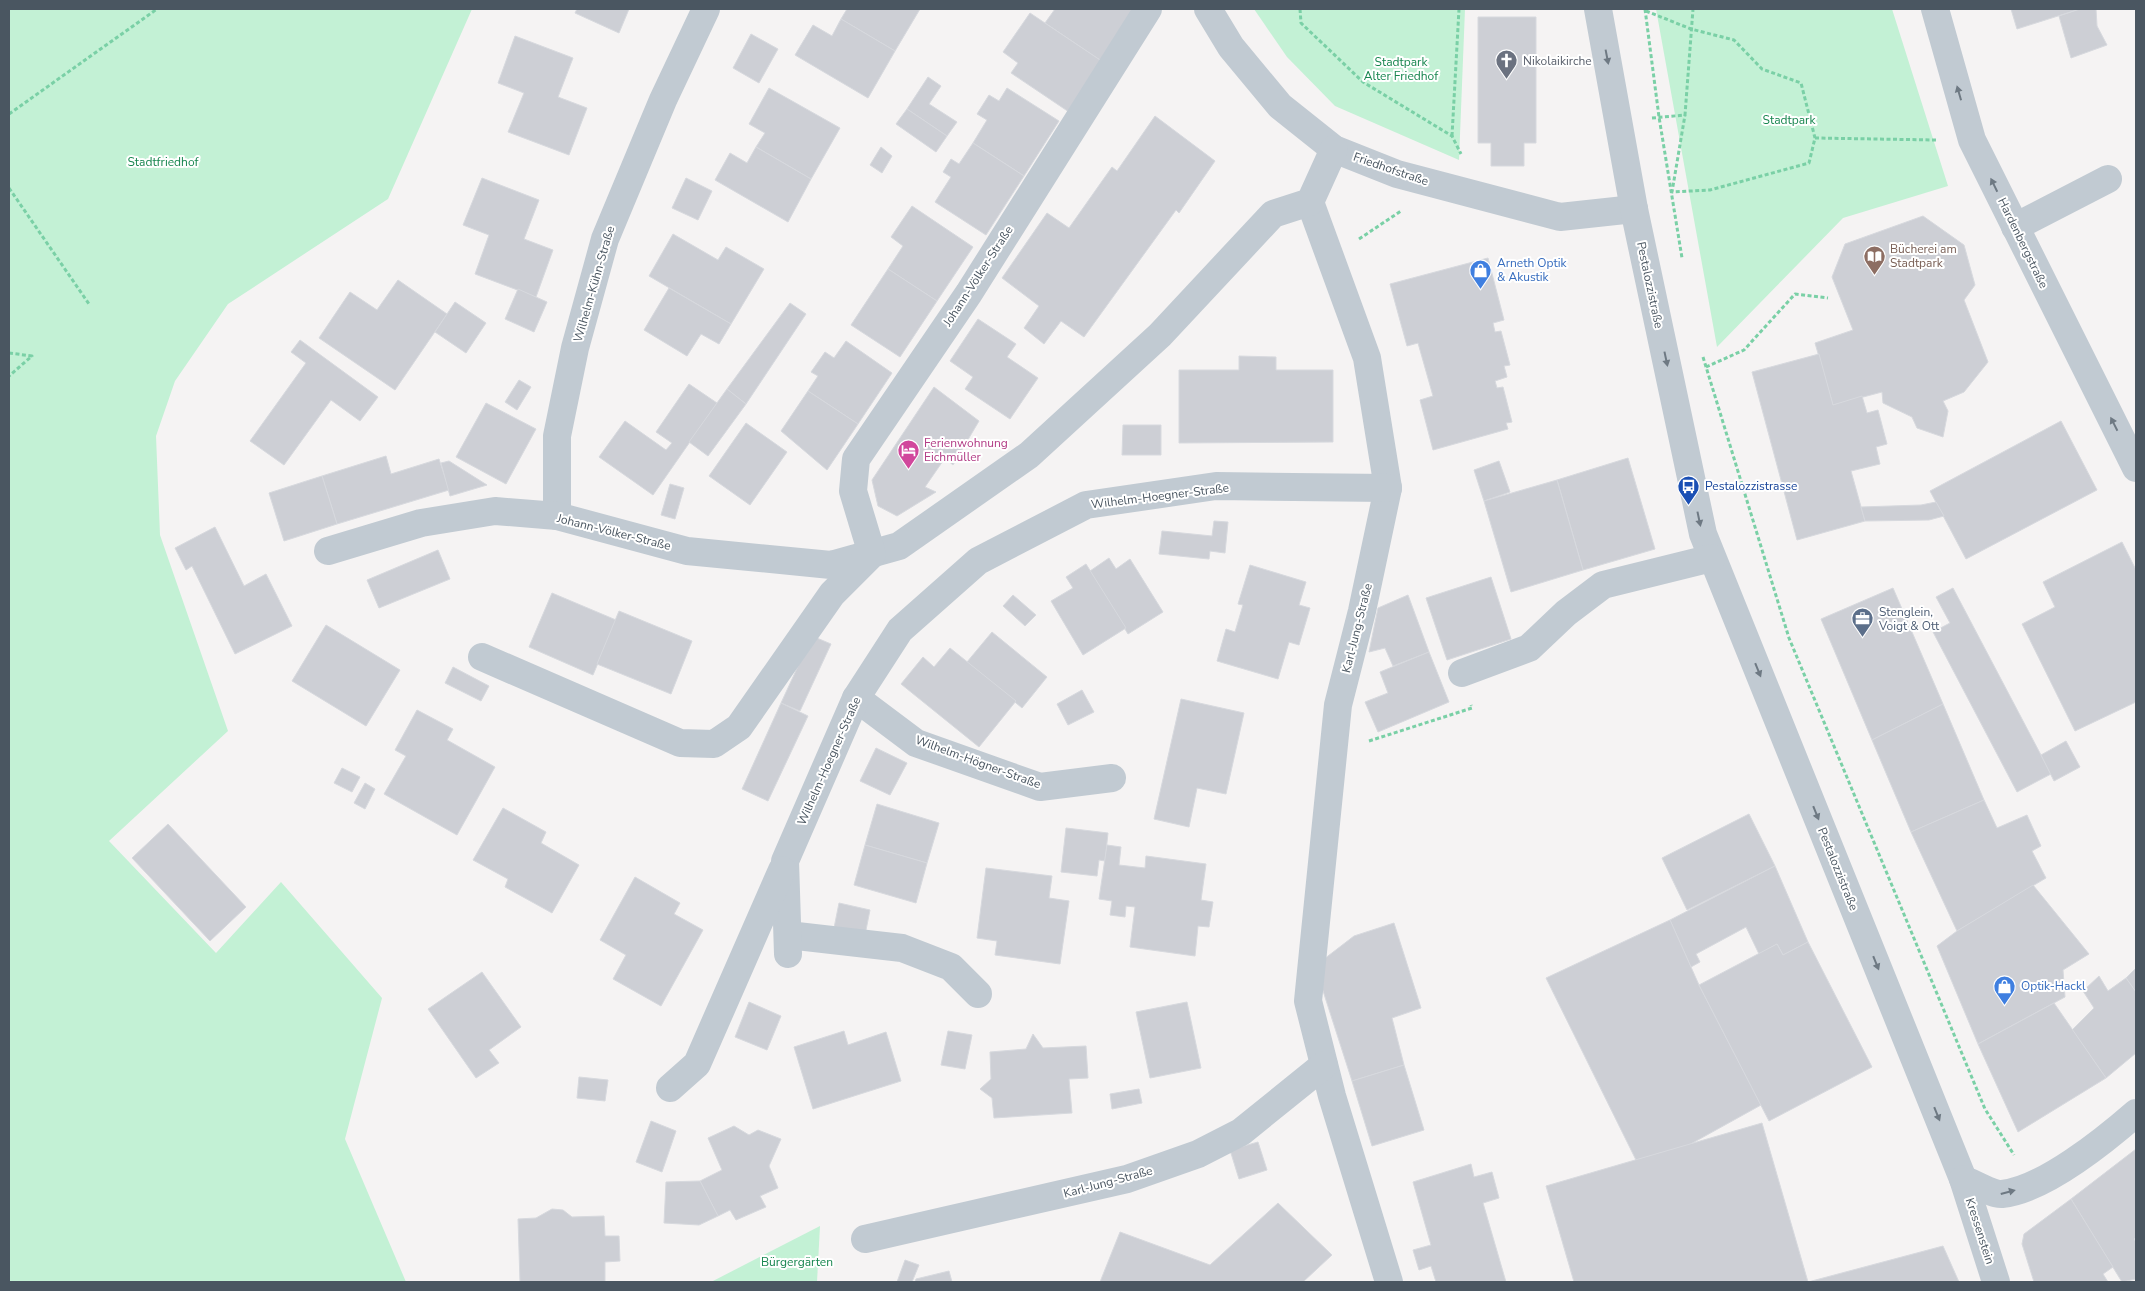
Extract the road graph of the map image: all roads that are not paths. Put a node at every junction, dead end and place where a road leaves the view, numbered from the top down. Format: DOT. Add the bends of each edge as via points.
graph roads {
  1 [pos="706,9"];
  2 [pos="1148,9"];
  3 [pos="1208,9"];
  4 [pos="1598,9"];
  5 [pos="1935,9"];
  6 [pos="1334,149"];
  7 [pos="2108,179"];
  8 [pos="1310,202"];
  9 [pos="1634,209"];
  10 [pos="2015,227"];
  11 [pos="2136,468"];
  12 [pos="1388,488"];
  13 [pos="557,516"];
  14 [pos="328,551"];
  15 [pos="872,554"];
  16 [pos="1712,558"];
  17 [pos="482,657"];
  18 [pos="1462,673"];
  19 [pos="856,698"];
  20 [pos="1112,778"];
  21 [pos="785,862"];
  22 [pos="978,994"];
  23 [pos="1324,1065"];
  24 [pos="670,1088"];
  25 [pos="2136,1113"];
  26 [pos="1963,1179"];
  27 [pos="865,1239"];
  28 [pos="1388,1282"];
  29 [pos="1996,1282"];
  1 -- 13 [label="street, Wilhelm-Kühn-Straße" via="663,100 605,239 575,348 557,436"];
  2 -- 15 [label="street, Johann-Völker-Straße" via="969,293 856,459 853,491"];
  3 -- 6 [label="street, Friedhofstraße" via="1231,47 1280,106"];
  4 -- 9 [label="street, Pestalozzistraße, one-way"];
  10 -- 5 [label="street, Hardenbergstraße, one-way" via="1972,140"];
  6 -- 8 [label="street"];
  6 -- 9 [label="street, Friedhofstraße" via="1397,174 1560,217"];
  7 -- 10 [label="street"];
  8 -- 12 [label="street, Karl-Jung-Straße" via="1367,358"];
  8 -- 15 [label="street, Johann-Völker-Straße" via="1273,214 1160,335 1029,455 900,546"];
  9 -- 16 [label="street, Pestalozzistraße, one-way" via="1702,534"];
  11 -- 10 [label="street, Hardenbergstraße, one-way"];
  12 -- 19 [label="street, Wilhelm-Hoegner-Straße" via="1216,486 1086,505 978,561 900,630"];
  12 -- 23 [label="street, Karl-Jung-Straße" via="1338,705 1308,1001"];
  13 -- 14 [label="street, Johann-Völker-Straße" via="495,511 421,523"];
  13 -- 15 [label="street, Johann-Völker-Straße" via="687,551 831,566"];
  15 -- 17 [label="street, Johann-Völker-Straße" via="832,594 739,727 714,744 680,743"];
  16 -- 18 [label="street" via="1603,585 1566,613 1529,648"];
  16 -- 26 [label="street, Pestalozzistraße, one-way"];
  19 -- 20 [label="street, Wilhelm-Högner-Straße" via="916,743 1040,787"];
  19 -- 21 [label="street, Wilhelm-Hoegner-Straße"];
  21 -- 22 [label="street, Wilhelm-Hoegner-Straße" via="788,945 902,948 951,967"];
  21 -- 24 [label="street, Wilhelm-Hoegner-Straße" via="697,1064"];
  23 -- 27 [label="street, Karl-Jung-Straße" via="1242,1132 1198,1154 1127,1179"];
  23 -- 28 [label="street, Karl-Jung-Straße"];
  26 -- 25 [label="street, one-way" via="2001,1194 2033,1185 2082,1156"];
  26 -- 29 [label="street, Kressenstein"];
}
